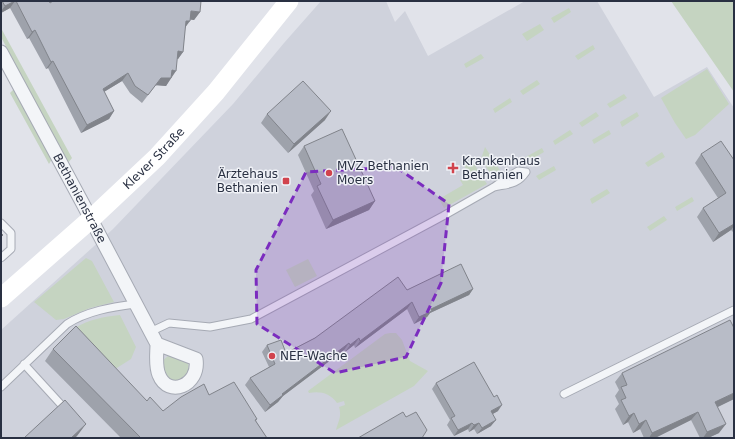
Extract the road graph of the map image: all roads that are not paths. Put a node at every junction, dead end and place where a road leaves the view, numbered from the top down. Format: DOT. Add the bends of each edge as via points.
graph roads {
  1 [pos="289,1"];
  2 [pos="1,52"];
  3 [pos="494,187"];
  4 [pos="91,220"];
  5 [pos="1,223"];
  6 [pos="1,258"];
  7 [pos="1,298"];
  8 [pos="136,304"];
  9 [pos="734,310"];
  10 [pos="150,332"];
  11 [pos="157,344"];
  12 [pos="24,364"];
  13 [pos="1,387"];
  14 [pos="564,394"];
  15 [pos="70,416"];
  1 -- 4 [label="main road, Klever Straße" via="188,123 157,157"];
  2 -- 4 [label="street, Bethanienstraße"];
  3 -- 10 [label="lane" via="251,319 210,327 169,323"];
  4 -- 7 [label="main road, Klever Straße"];
  4 -- 8 [label="street, Bethanienstraße"];
  5 -- 6 [label="lane" via="11,233 11,249"];
  8 -- 10 [label="street, Bethanienstraße"];
  8 -- 12 [label="lane" via="106,309 73,320"];
  9 -- 14 [label="lane"];
  10 -- 11 [label="street, Bethanienstraße"];
  11 -- 11 [label="street" via="157,369 163,382 168,386 177,387 191,381 197,366 196,359"];
  12 -- 13 [label="lane"];
  12 -- 15 [label="lane"];
}
